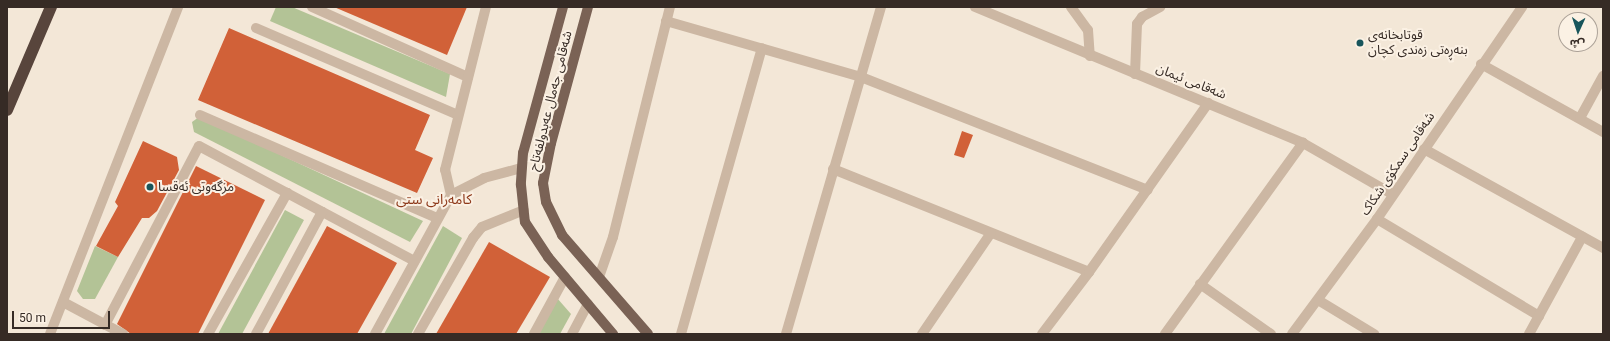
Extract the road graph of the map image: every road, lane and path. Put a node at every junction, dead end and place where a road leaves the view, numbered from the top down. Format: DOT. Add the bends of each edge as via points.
graph roads {
  1 [pos="51,7"];
  2 [pos="178,7"];
  3 [pos="312,7"];
  4 [pos="486,7"];
  5 [pos="563,7"];
  6 [pos="588,7"];
  7 [pos="670,7"];
  8 [pos="881,7"];
  9 [pos="975,7"];
  10 [pos="1070,7"];
  11 [pos="1160,7"];
  12 [pos="1522,7"];
  13 [pos="666,21"];
  14 [pos="256,28"];
  15 [pos="762,48"];
  16 [pos="1090,56"];
  17 [pos="1481,64"];
  18 [pos="1135,74"];
  19 [pos="1603,76"];
  20 [pos="468,77"];
  21 [pos="861,77"];
  22 [pos="1208,103"];
  23 [pos="7,110"];
  24 [pos="200,115"];
  25 [pos="458,115"];
  26 [pos="1580,118"];
  27 [pos="1603,132"];
  28 [pos="1303,143"];
  29 [pos="1424,149"];
  30 [pos="522,168"];
  31 [pos="833,169"];
  32 [pos="1148,190"];
  33 [pos="287,193"];
  34 [pos="1392,194"];
  35 [pos="451,195"];
  36 [pos="524,210"];
  37 [pos="322,212"];
  38 [pos="437,218"];
  39 [pos="1377,219"];
  40 [pos="991,233"];
  41 [pos="1582,237"];
  42 [pos="1603,248"];
  43 [pos="414,261"];
  44 [pos="1089,272"];
  45 [pos="565,277"];
  46 [pos="599,277"];
  47 [pos="1200,284"];
  48 [pos="1318,300"];
  49 [pos="63,302"];
  50 [pos="588,304"];
  51 [pos="1539,316"];
  52 [pos="106,325"];
  53 [pos="50,334"];
  54 [pos="123,334"];
  55 [pos="208,334"];
  56 [pos="256,334"];
  57 [pos="375,334"];
  58 [pos="418,334"];
  59 [pos="534,334"];
  60 [pos="572,334"];
  61 [pos="613,334"];
  62 [pos="648,334"];
  63 [pos="681,334"];
  64 [pos="786,334"];
  65 [pos="922,334"];
  66 [pos="1042,334"];
  67 [pos="1165,334"];
  68 [pos="1271,334"];
  69 [pos="1292,334"];
  70 [pos="1374,334"];
  71 [pos="1529,334"];
  1 -- 23 [label="highway"];
  2 -- 49 [label="street"];
  3 -- 20 [label="street"];
  4 -- 20 [label="street"];
  5 -- 30 [label="main road, شەقامی جەمال عەبدولفەتاح" via="523,153"];
  6 -- 46 [label="main road, شەقامی جەمال عەبدولفەتاح" via="551,143 543,184 552,219 562,235"];
  7 -- 13 [label="street"];
  8 -- 21 [label="street"];
  9 -- 16 [label="street, شەقامی ئیمان"];
  10 -- 16 [label="street" via="1088,30"];
  11 -- 18 [label="street" via="1142,17 1137,24"];
  12 -- 17 [label="street, شەقامی سمکۆی شکاک"];
  13 -- 15 [label="street"];
  13 -- 46 [label="street" via="613,237"];
  14 -- 25 [label="street"];
  15 -- 21 [label="street"];
  15 -- 63 [label="street"];
  16 -- 18 [label="street, شەقامی ئیمان"];
  17 -- 26 [label="street"];
  17 -- 29 [label="street, شەقامی سمکۆی شکاک"];
  18 -- 22 [label="street, شەقامی ئیمان"];
  19 -- 26 [label="street"];
  20 -- 25 [label="street"];
  21 -- 31 [label="street"];
  21 -- 32 [label="street"];
  22 -- 28 [label="street, شەقامی ئیمان"];
  22 -- 32 [label="street"];
  24 -- 38 [label="street"];
  25 -- 35 [label="street" via="445,170"];
  26 -- 27 [label="street"];
  28 -- 34 [label="street, شەقامی ئیمان"];
  28 -- 47 [label="street"];
  29 -- 34 [label="street, شەقامی سمکۆی شکاک"];
  29 -- 41 [label="street"];
  30 -- 35 [label="street" via="484,178"];
  30 -- 36 [label="main road, شەقامی جەمال عەبدولفەتاح"];
  31 -- 40 [label="street"];
  31 -- 64 [label="street"];
  32 -- 44 [label="street"];
  33 -- 37 [label="street"];
  33 -- 52 [label="street" via="199,146"];
  33 -- 55 [label="street"];
  34 -- 39 [label="street, شەقامی سمکۆی شکاک"];
  35 -- 38 [label="street"];
  36 -- 45 [label="main road, شەقامی جەمال عەبدولفەتاح" via="528,228"];
  36 -- 58 [label="street" via="487,224 473,238"];
  37 -- 43 [label="street"];
  37 -- 56 [label="street"];
  38 -- 43 [label="street"];
  39 -- 48 [label="street, شەقامی سمکۆی شکاک"];
  39 -- 51 [label="street"];
  40 -- 44 [label="street"];
  40 -- 65 [label="street"];
  41 -- 42 [label="street"];
  41 -- 51 [label="street"];
  43 -- 57 [label="street"];
  44 -- 66 [label="street"];
  45 -- 50 [label="main road, شەقامی جەمال عەبدولفەتاح"];
  45 -- 59 [label="street"];
  46 -- 62 [label="main road, شەقامی جەمال عەبدولفەتاح"];
  47 -- 67 [label="street"];
  47 -- 68 [label="street"];
  48 -- 69 [label="street, شەقامی سمکۆی شکاک"];
  48 -- 70 [label="street"];
  49 -- 52 [label="street"];
  49 -- 53 [label="street"];
  50 -- 60 [label="street"];
  50 -- 61 [label="main road, شەقامی جەمال عەبدولفەتاح"];
  51 -- 71 [label="street"];
  52 -- 54 [label="street"];
}
